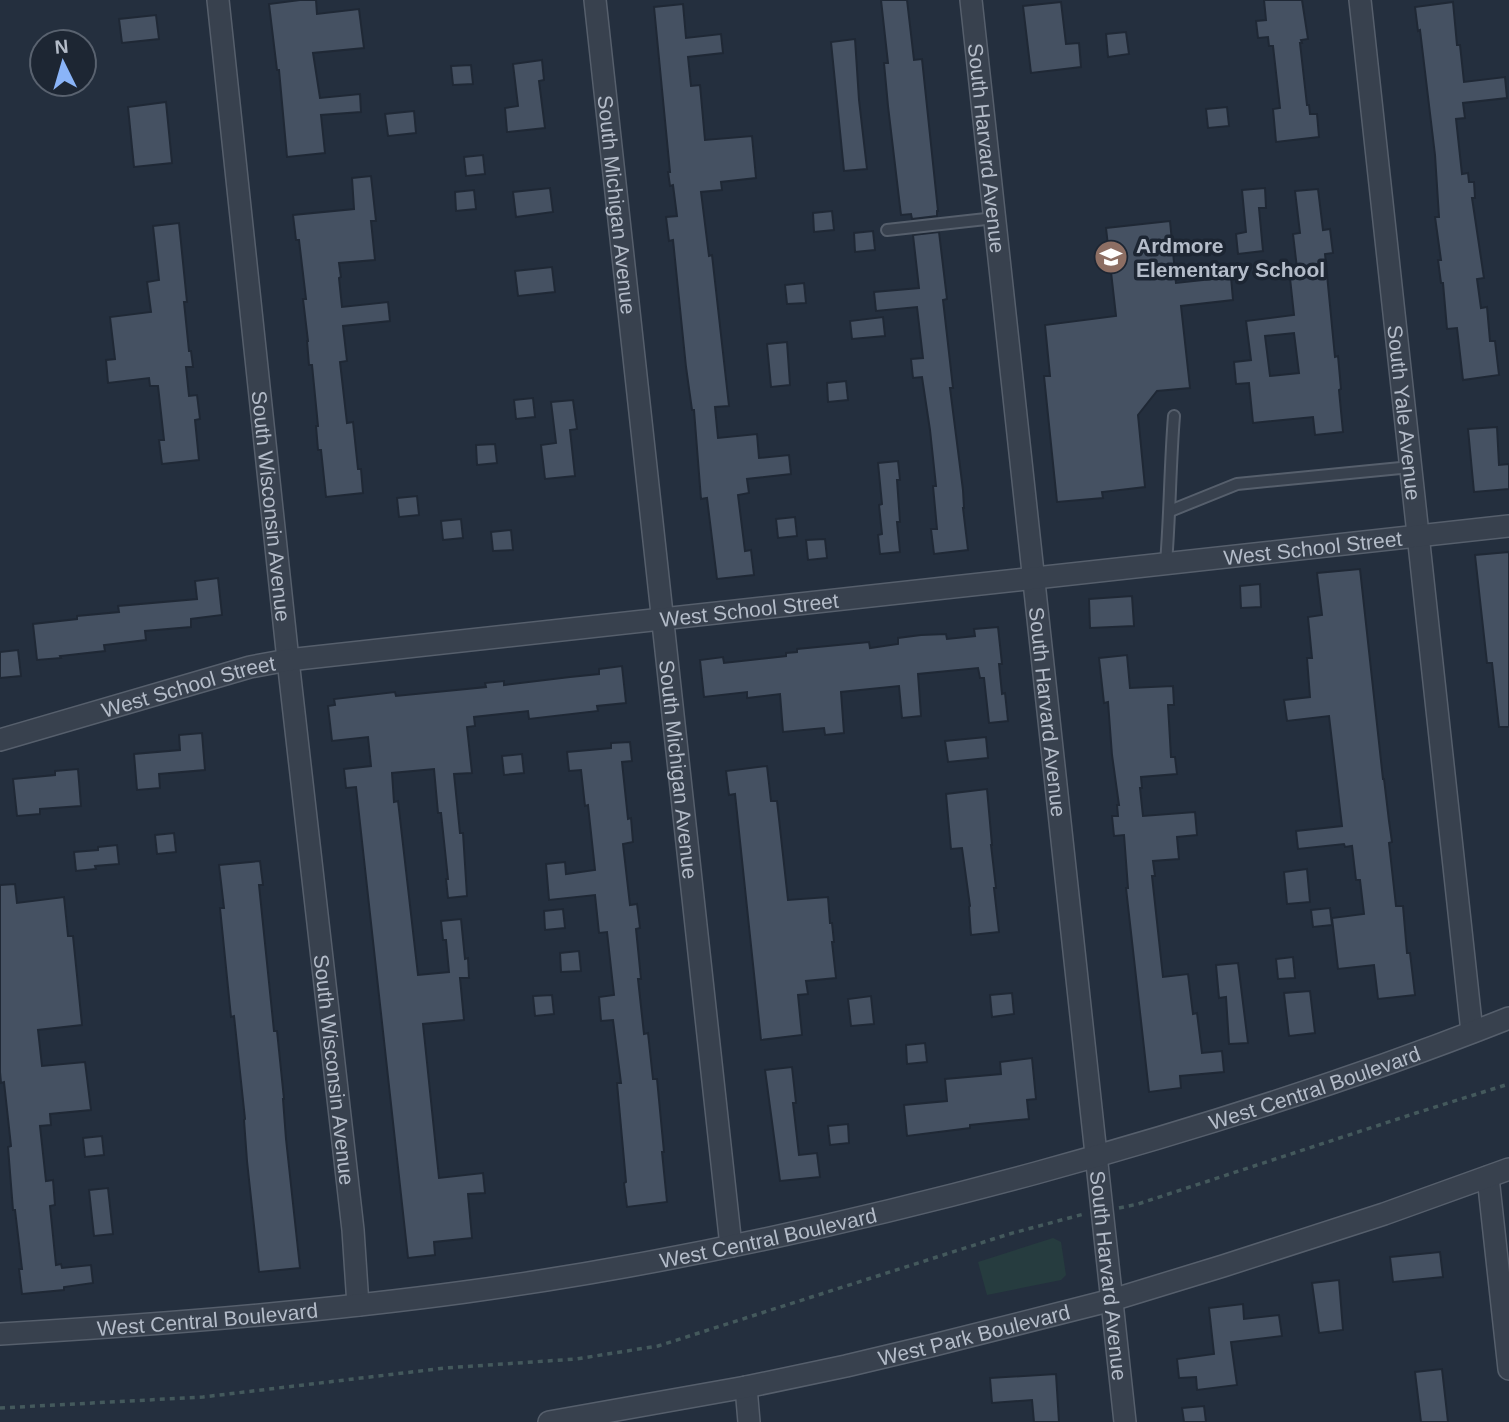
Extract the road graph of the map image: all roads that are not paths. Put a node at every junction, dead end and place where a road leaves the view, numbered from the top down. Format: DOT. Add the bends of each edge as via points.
graph roads {
  1 [pos="218,0"];
  2 [pos="595,0"];
  3 [pos="971,0"];
  4 [pos="1360,0"];
  5 [pos="995,218"];
  6 [pos="887,230"];
  7 [pos="1174,416"];
  8 [pos="1411,467"];
  9 [pos="1170,511"];
  10 [pos="1509,526"];
  11 [pos="1418,536"];
  12 [pos="1166,563"];
  13 [pos="1034,578"];
  14 [pos="662,619"];
  15 [pos="288,660"];
  16 [pos="0,740"];
  17 [pos="1509,1018"];
  18 [pos="1472,1032"];
  19 [pos="1096,1156"];
  20 [pos="1509,1169"];
  21 [pos="1488,1177"];
  22 [pos="731,1246"];
  23 [pos="1112,1300"];
  24 [pos="358,1305"];
  25 [pos="0,1334"];
  26 [pos="1509,1369"];
  27 [pos="746,1387"];
  28 [pos="549,1422"];
  29 [pos="749,1422"];
  30 [pos="1125,1422"];
  1 -- 15 [label="street, South Wisconsin Avenue"];
  2 -- 14 [label="street, South Michigan Avenue"];
  3 -- 5 [label="street, South Harvard Avenue"];
  4 -- 8 [label="street, South Yale Avenue"];
  5 -- 6 [label="lane"];
  5 -- 13 [label="street, South Harvard Avenue"];
  7 -- 9 [label="lane"];
  8 -- 9 [label="lane" via="1237,484"];
  8 -- 11 [label="street, South Yale Avenue"];
  9 -- 12 [label="lane"];
  10 -- 11 [label="street, West School Street"];
  11 -- 12 [label="street, West School Street"];
  11 -- 18 [label="street, South Yale Avenue"];
  12 -- 13 [label="street, West School Street"];
  13 -- 14 [label="street, West School Street"];
  13 -- 19 [label="street, South Harvard Avenue"];
  14 -- 15 [label="street, West School Street"];
  14 -- 22 [label="street, South Michigan Avenue"];
  15 -- 16 [label="street, West School Street"];
  15 -- 24 [label="street, South Wisconsin Avenue"];
  17 -- 18 [label="street, West Central Boulevard"];
  18 -- 19 [label="street, West Central Boulevard" via="1291,1097"];
  19 -- 22 [label="street, West Central Boulevard" via="955,1195"];
  19 -- 23 [label="street, South Harvard Avenue"];
  20 -- 21 [label="street, West Park Boulevard"];
  21 -- 23 [label="street, West Park Boulevard"];
  21 -- 26 [label="street"];
  22 -- 24 [label="street, West Central Boulevard" via="480,1290"];
  23 -- 27 [label="street, West Park Boulevard"];
  23 -- 30 [label="street, South Harvard Avenue"];
  24 -- 25 [label="street, West Central Boulevard" via="232,1319"];
  27 -- 28 [label="street, West Park Boulevard"];
  27 -- 29 [label="street"];
}
